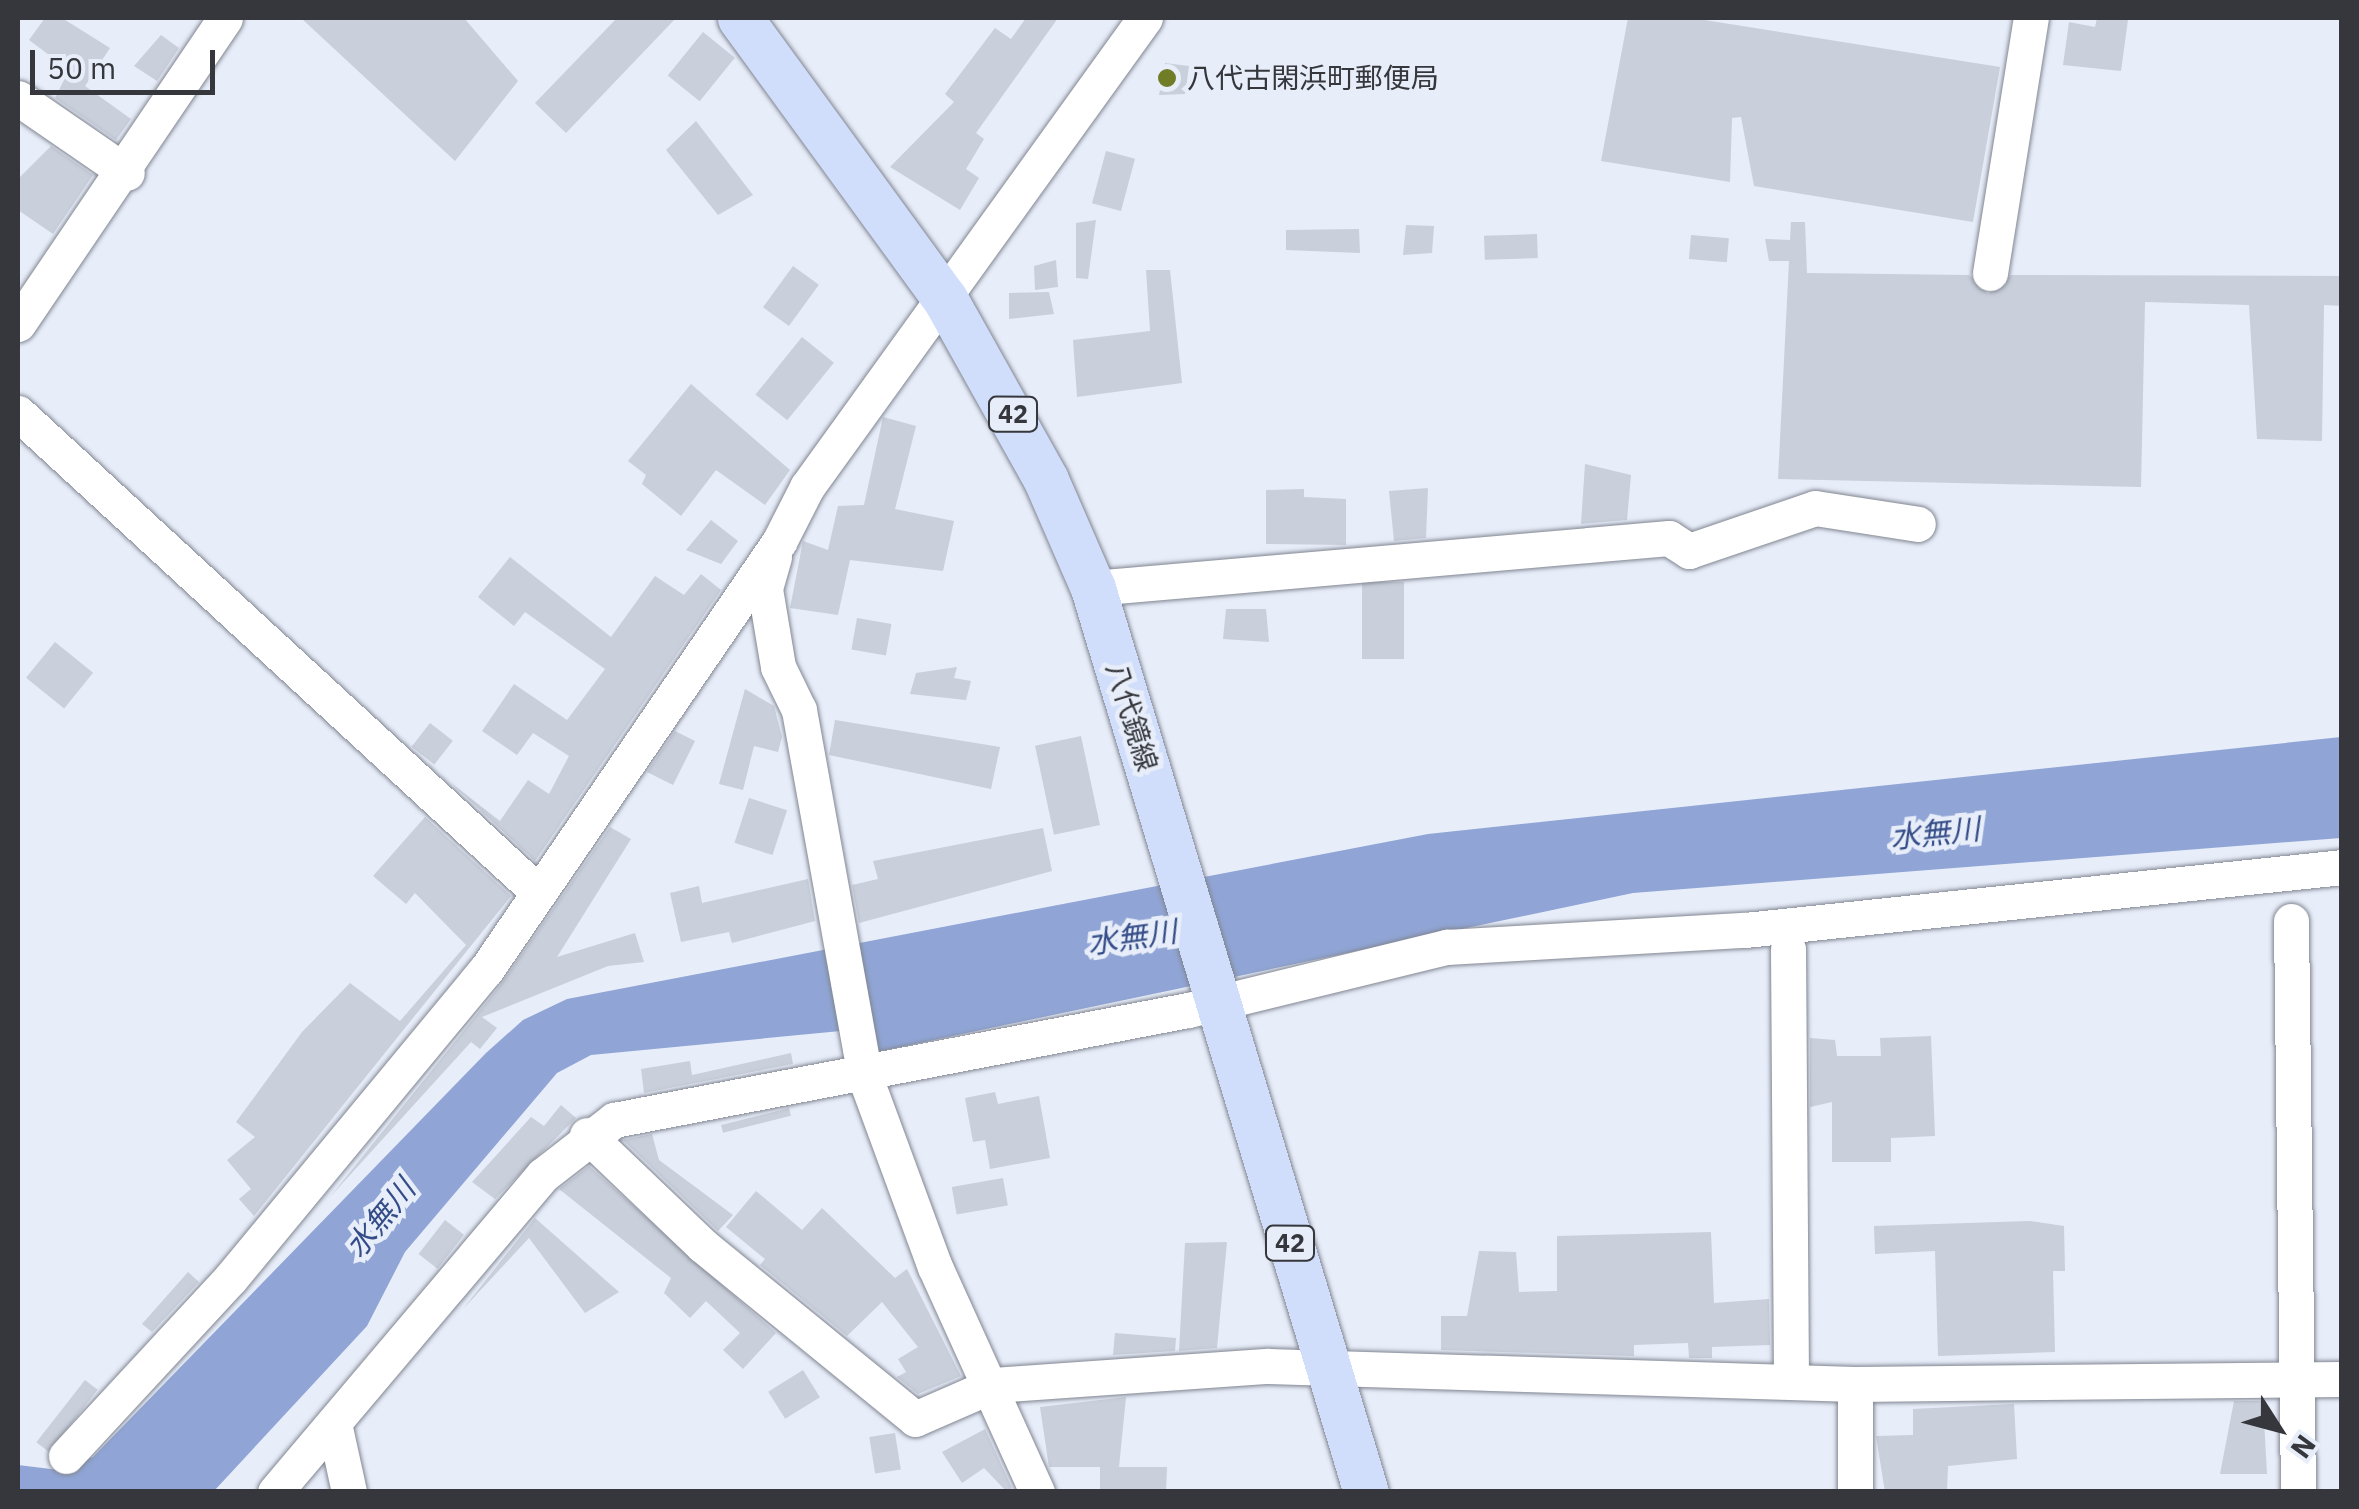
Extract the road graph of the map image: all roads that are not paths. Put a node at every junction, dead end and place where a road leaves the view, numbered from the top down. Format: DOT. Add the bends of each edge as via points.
graph roads {
  1 [pos="225,18"];
  2 [pos="740,18"];
  3 [pos="1144,18"];
  4 [pos="2031,18"];
  5 [pos="18,98"];
  6 [pos="127,172"];
  7 [pos="1990,272"];
  8 [pos="945,300"];
  9 [pos="18,324"];
  10 [pos="18,414"];
  11 [pos="1918,524"];
  12 [pos="779,542"];
  13 [pos="1093,588"];
  14 [pos="2342,867"];
  15 [pos="538,892"];
  16 [pos="2291,921"];
  17 [pos="1788,949"];
  18 [pos="1216,1000"];
  19 [pos="865,1077"];
  20 [pos="588,1136"];
  21 [pos="1328,1369"];
  22 [pos="2342,1379"];
  23 [pos="1791,1380"];
  24 [pos="2298,1380"];
  25 [pos="993,1384"];
  26 [pos="1855,1384"];
  27 [pos="334,1423"];
  28 [pos="66,1456"];
  29 [pos="275,1492"];
  30 [pos="349,1492"];
  31 [pos="1037,1492"];
  32 [pos="1366,1492"];
  33 [pos="1855,1492"];
  34 [pos="2298,1492"];
  1 -- 6 [label="street"];
  2 -- 8 [label="main road, 八代鏡線 / 42"];
  3 -- 8 [label="street"];
  4 -- 7 [label="street"];
  5 -- 6 [label="street"];
  6 -- 9 [label="street"];
  8 -- 12 [label="street" via="806,487"];
  8 -- 13 [label="main road, 八代鏡線 / 42" via="1046,480"];
  10 -- 15 [label="street"];
  11 -- 13 [label="street" via="1816,508 1689,550 1669,538"];
  12 -- 15 [label="street"];
  12 -- 19 [label="street" via="765,589 843,931"];
  13 -- 18 [label="main road, 八代鏡線 / 42"];
  14 -- 18 [label="street" via="1745,930 1447,947"];
  15 -- 28 [label="street" via="372,1112"];
  16 -- 24 [label="street"];
  17 -- 23 [label="street"];
  18 -- 19 [label="street"];
  18 -- 21 [label="main road, 八代鏡線 / 42"];
  19 -- 20 [label="street" via="614,1120"];
  19 -- 25 [label="street" via="936,1267"];
  20 -- 25 [label="street" via="702,1245 915,1419"];
  20 -- 27 [label="street" via="453,1273"];
  21 -- 23 [label="street"];
  21 -- 25 [label="street"];
  21 -- 32 [label="main road, 八代鏡線 / 42"];
  22 -- 24 [label="street"];
  23 -- 26 [label="street"];
  24 -- 26 [label="street"];
  24 -- 34 [label="street"];
  25 -- 31 [label="street" via="1017,1462"];
  26 -- 33 [label="street"];
  27 -- 29 [label="street"];
  27 -- 30 [label="street"];
}
